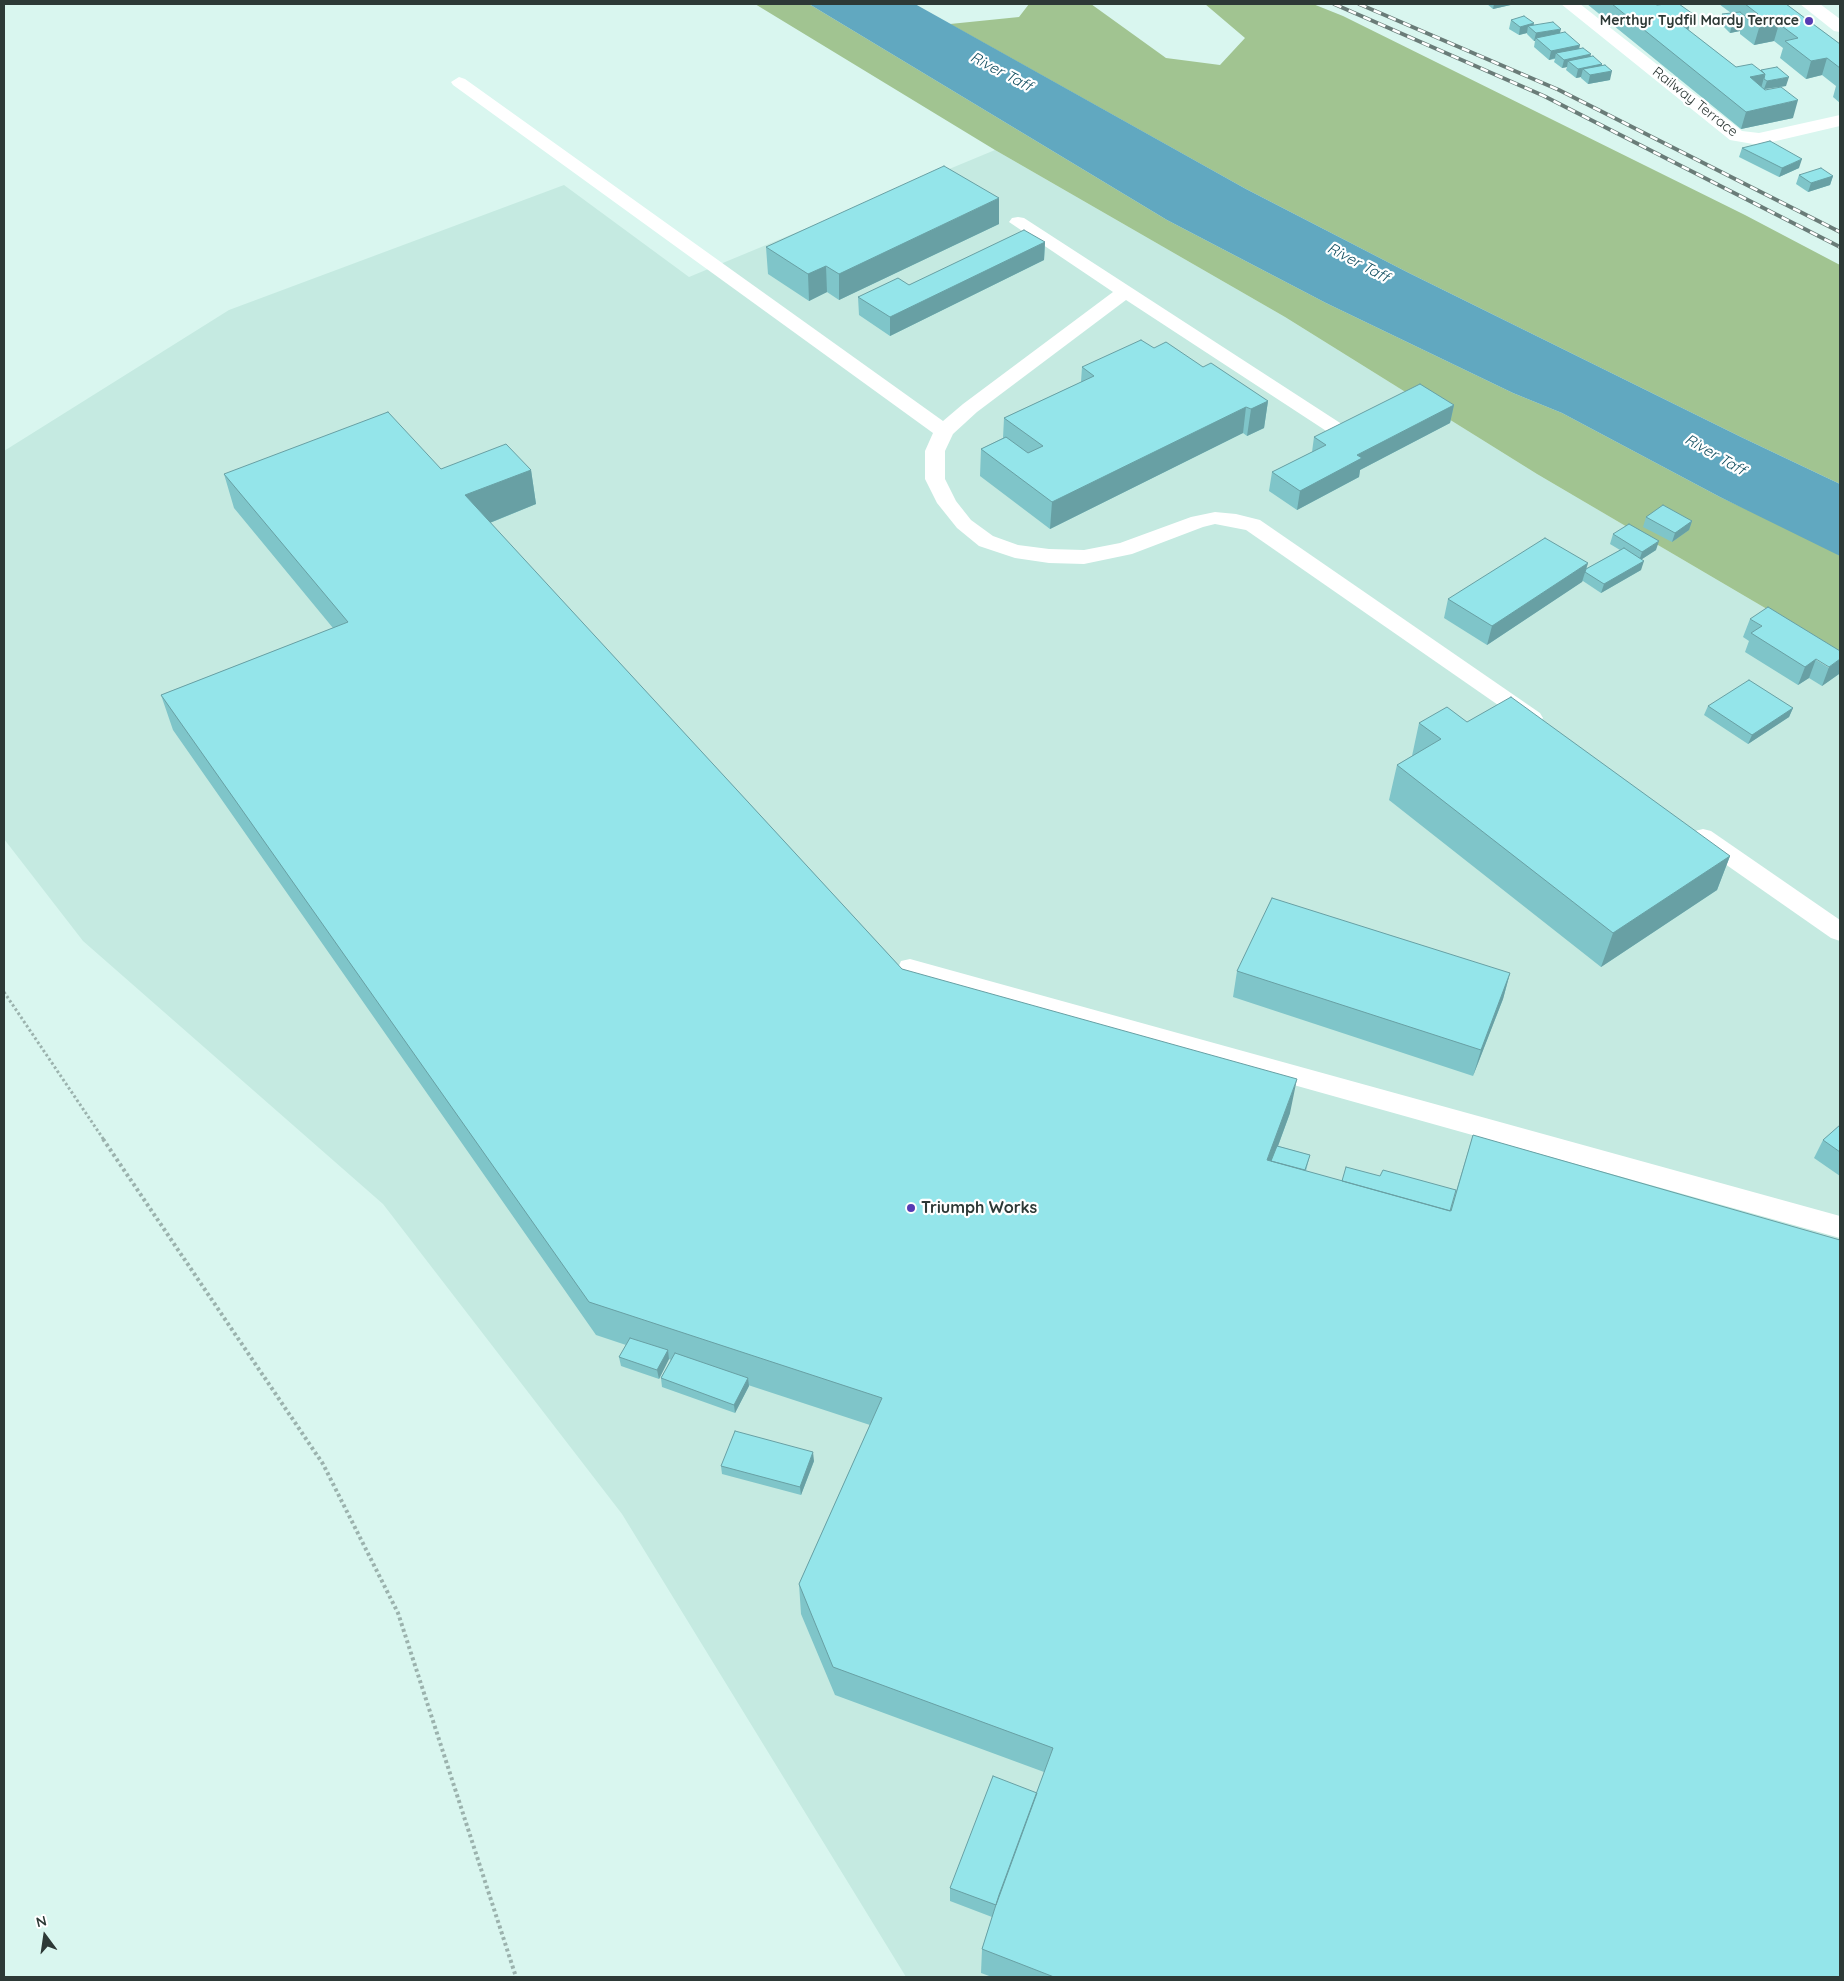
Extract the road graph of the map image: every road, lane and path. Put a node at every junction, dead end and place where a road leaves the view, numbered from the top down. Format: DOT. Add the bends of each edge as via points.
graph roads {
  1 [pos="1570,4"];
  2 [pos="1809,4"];
  3 [pos="1840,27"];
  4 [pos="459,82"];
  5 [pos="1840,122"];
  6 [pos="1018,222"];
  7 [pos="1125,292"];
  8 [pos="944,431"];
  9 [pos="1344,434"];
  10 [pos="1546,728"];
  11 [pos="1685,824"];
  12 [pos="1840,932"];
  13 [pos="910,968"];
  14 [pos="4,992"];
  15 [pos="1840,1226"];
  16 [pos="516,1977"];
  1 -- 5 [label="street, Railway Terrace" via="1737,136 1759,140"];
  2 -- 3 [label="street"];
  4 -- 8 [label="lane"];
  6 -- 7 [label="lane"];
  7 -- 8 [label="lane"];
  7 -- 9 [label="lane"];
  8 -- 10 [label="lane" via="935,450 935,479 947,503 964,524 986,541 1014,551 1084,557 1125,549 1206,520 1236,520 1253,525"];
  11 -- 12 [label="lane"];
  13 -- 15 [label="lane"];
  14 -- 16 [label="path" via="323,1464 398,1613"];
}
